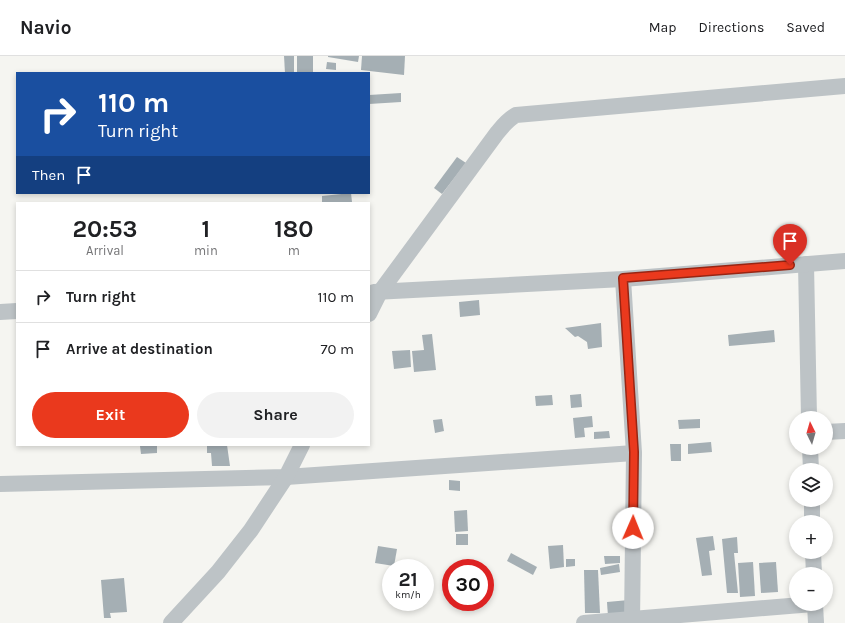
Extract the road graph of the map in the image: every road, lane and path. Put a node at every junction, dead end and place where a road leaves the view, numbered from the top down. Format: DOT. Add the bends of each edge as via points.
graph roads {
  1 [pos="845,86"];
  2 [pos="845,261"];
  3 [pos="806,264"];
  4 [pos="623,278"];
  5 [pos="375,292"];
  6 [pos="370,310"];
  7 [pos="16,311"];
  8 [pos="0,312"];
  9 [pos="809,411"];
  10 [pos="845,431"];
  11 [pos="833,432"];
  12 [pos="301,446"];
  13 [pos="634,452"];
  14 [pos="286,476"];
  15 [pos="0,484"];
  16 [pos="789,606"];
  17 [pos="815,611"];
  18 [pos="632,621"];
  19 [pos="171,623"];
  20 [pos="584,623"];
  21 [pos="816,623"];
  1 -- 5 [label="street" via="516,115 504,124"];
  2 -- 3 [label="street"];
  3 -- 4 [label="street"];
  3 -- 9 [label="street"];
  4 -- 5 [label="street"];
  4 -- 13 [label="street"];
  5 -- 6 [label="street"];
  7 -- 8 [label="street"];
  10 -- 11 [label="street"];
  12 -- 14 [label="street"];
  13 -- 14 [label="street"];
  13 -- 18 [label="street"];
  14 -- 15 [label="street"];
  14 -- 19 [label="street" via="251,530 218,572"];
  16 -- 18 [label="street"];
  17 -- 21 [label="street"];
  18 -- 20 [label="street"];
}
